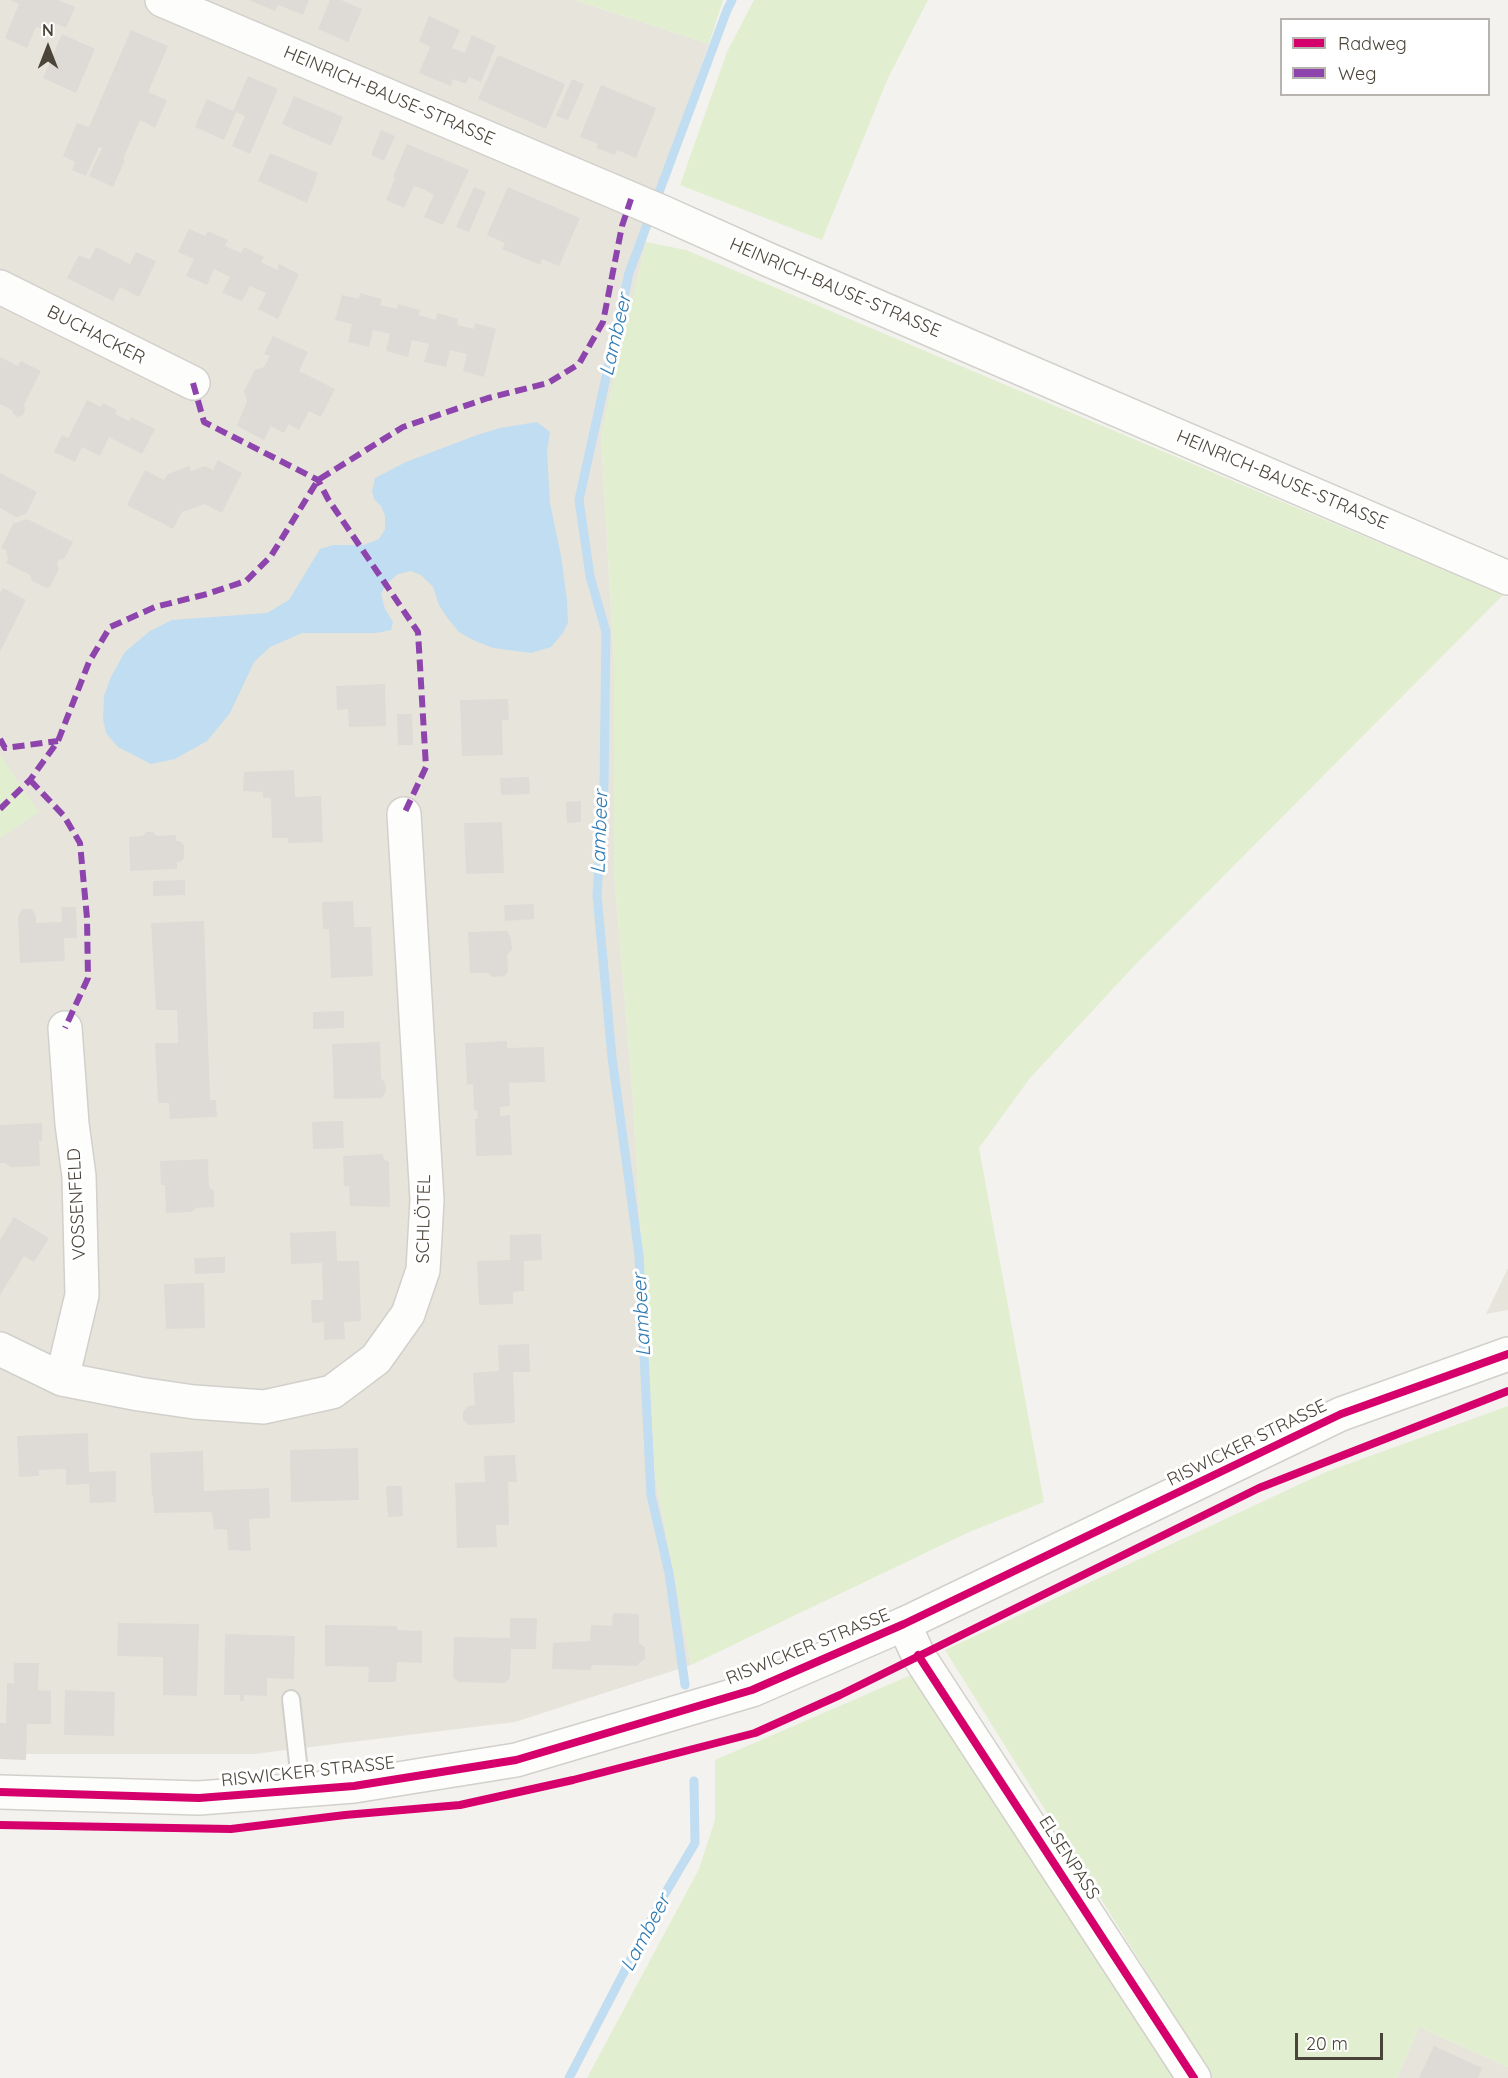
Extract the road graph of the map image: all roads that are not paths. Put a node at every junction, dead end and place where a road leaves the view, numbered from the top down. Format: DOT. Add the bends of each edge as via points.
graph roads {
  1 [pos="162,0"];
  2 [pos="0,286"];
  3 [pos="193,383"];
  4 [pos="1508,578"];
  5 [pos="404,814"];
  6 [pos="65,1028"];
  7 [pos="0,1349"];
  8 [pos="1508,1354"];
  9 [pos="62,1379"];
  10 [pos="904,1624"];
  11 [pos="291,1699"];
  12 [pos="301,1790"];
  13 [pos="0,1792"];
  14 [pos="1194,2078"];
  1 -- 4 [label="street, HEINRICH-BAUSE-STRASSE"];
  2 -- 3 [label="street, BUCHACKER"];
  5 -- 9 [label="street, SCHLÖTEL" via="427,1200 423,1270 408,1314 376,1359 332,1392 264,1407 183,1400"];
  6 -- 9 [label="street, VOSSENFELD" via="80,1176 82,1295"];
  7 -- 9 [label="street, SCHLÖTEL"];
  8 -- 10 [label="street, RISWICKER STRASSE" via="1341,1414"];
  10 -- 12 [label="street, RISWICKER STRASSE" via="752,1690 516,1760 354,1786"];
  10 -- 14 [label="street, ELSENPASS" via="924,1665"];
  11 -- 12 [label="lane"];
  12 -- 13 [label="street, RISWICKER STRASSE" via="199,1798"];
}
